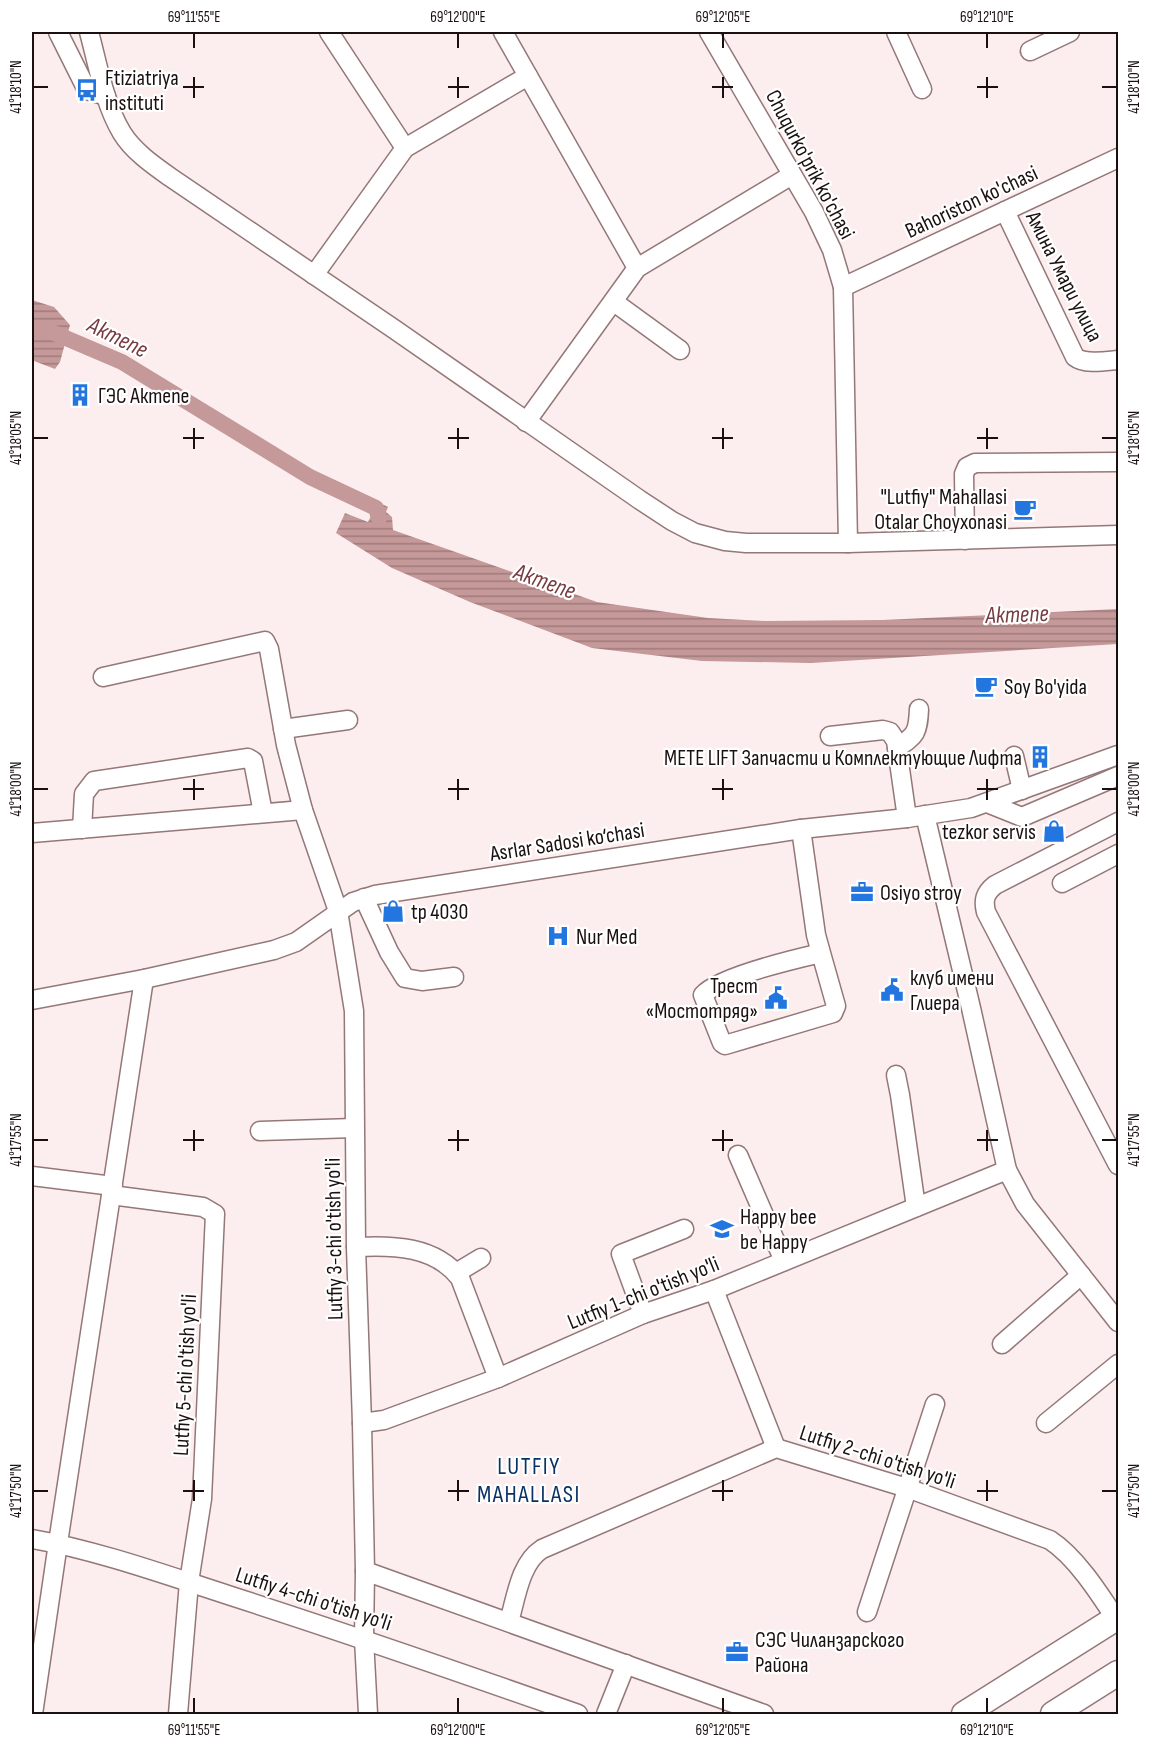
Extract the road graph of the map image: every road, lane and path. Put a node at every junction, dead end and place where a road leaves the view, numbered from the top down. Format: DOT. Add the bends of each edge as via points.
graph roads {
  1 [pos="58,32"];
  2 [pos="89,32"];
  3 [pos="329,32"];
  4 [pos="503,32"];
  5 [pos="709,32"];
  6 [pos="896,32"];
  7 [pos="1070,32"];
  8 [pos="1030,51"];
  9 [pos="528,75"];
  10 [pos="922,89"];
  11 [pos="106,96"];
  12 [pos="405,147"];
  13 [pos="1119,158"];
  14 [pos="792,175"];
  15 [pos="1005,211"];
  16 [pos="637,268"];
  17 [pos="314,275"];
  18 [pos="843,287"];
  19 [pos="614,302"];
  20 [pos="680,350"];
  21 [pos="1119,360"];
  22 [pos="526,422"];
  23 [pos="1119,462"];
  24 [pos="1119,535"];
  25 [pos="964,540"];
  26 [pos="848,543"];
  27 [pos="103,677"];
  28 [pos="919,709"];
  29 [pos="348,720"];
  30 [pos="283,729"];
  31 [pos="830,736"];
  32 [pos="897,748"];
  33 [pos="1119,755"];
  34 [pos="1014,756"];
  35 [pos="1119,776"];
  36 [pos="1022,790"];
  37 [pos="987,803"];
  38 [pos="303,810"];
  39 [pos="263,813"];
  40 [pos="916,817"];
  41 [pos="1118,823"];
  42 [pos="82,829"];
  43 [pos="801,829"];
  44 [pos="32,833"];
  45 [pos="1119,854"];
  46 [pos="1062,883"];
  47 [pos="363,898"];
  48 [pos="338,911"];
  49 [pos="821,953"];
  50 [pos="454,977"];
  51 [pos="144,979"];
  52 [pos="32,1000"];
  53 [pos="896,1075"];
  54 [pos="354,1128"];
  55 [pos="260,1131"];
  56 [pos="738,1155"];
  57 [pos="1119,1165"];
  58 [pos="1007,1170"];
  59 [pos="32,1176"];
  60 [pos="112,1190"];
  61 [pos="916,1208"];
  62 [pos="684,1229"];
  63 [pos="356,1247"];
  64 [pos="482,1258"];
  65 [pos="784,1261"];
  66 [pos="456,1273"];
  67 [pos="1081,1275"];
  68 [pos="714,1290"];
  69 [pos="643,1314"];
  70 [pos="1116,1314"];
  71 [pos="1002,1344"];
  72 [pos="1119,1364"];
  73 [pos="498,1378"];
  74 [pos="935,1404"];
  75 [pos="362,1423"];
  76 [pos="1046,1423"];
  77 [pos="776,1448"];
  78 [pos="907,1488"];
  79 [pos="32,1539"];
  80 [pos="58,1544"];
  81 [pos="365,1571"];
  82 [pos="189,1582"];
  83 [pos="867,1612"];
  84 [pos="1117,1618"];
  85 [pos="509,1622"];
  86 [pos="364,1639"];
  87 [pos="626,1664"];
  88 [pos="1119,1673"];
  89 [pos="1065,1711"];
  90 [pos="33,1714"];
  91 [pos="178,1714"];
  92 [pos="368,1714"];
  93 [pos="578,1714"];
  94 [pos="606,1714"];
  95 [pos="764,1714"];
  96 [pos="964,1714"];
  1 -- 11 [label="street" via="87,90"];
  2 -- 11 [label="street"];
  3 -- 12 [label="street"];
  4 -- 9 [label="street"];
  5 -- 14 [label="street, Chuqurko'prik ko'chasi"];
  6 -- 10 [label="street"];
  7 -- 8 [label="street"];
  9 -- 12 [label="street"];
  9 -- 16 [label="street"];
  11 -- 17 [label="street" via="123,134 144,158"];
  12 -- 17 [label="street"];
  13 -- 15 [label="street, Bahoriston ko'chasi"];
  14 -- 16 [label="street"];
  14 -- 18 [label="street, Chuqurko'prik ko'chasi" via="832,250"];
  15 -- 18 [label="street, Bahoriston ko'chasi"];
  15 -- 21 [label="street, Амина Умари улица" via="1075,357 1085,361"];
  16 -- 19 [label="street"];
  17 -- 22 [label="street"];
  18 -- 26 [label="street, Chuqurko'prik ko'chasi"];
  19 -- 20 [label="street"];
  19 -- 22 [label="street"];
  22 -- 26 [label="street" via="649,507 695,533 746,543"];
  23 -- 25 [label="street" via="975,463 967,467"];
  24 -- 25 [label="street"];
  25 -- 26 [label="street"];
  27 -- 30 [label="street, Lutfiy 3-chi o'tish yo'li" via="265,641"];
  28 -- 32 [label="street" via="914,737"];
  29 -- 30 [label="street"];
  30 -- 38 [label="street, Lutfiy 3-chi o'tish yo'li"];
  31 -- 32 [label="street" via="883,730 890,732"];
  32 -- 40 [label="street"];
  33 -- 36 [label="street, Asrlar Sadosi ko‘chasi"];
  34 -- 36 [label="street"];
  35 -- 37 [label="street" via="1022,817"];
  36 -- 37 [label="street, Asrlar Sadosi ko‘chasi"];
  37 -- 40 [label="street, Asrlar Sadosi ko‘chasi"];
  38 -- 39 [label="street"];
  38 -- 48 [label="street, Lutfiy 3-chi o'tish yo'li"];
  39 -- 42 [label="street"];
  39 -- 42 [label="street" via="253,761 248,758 94,781 84,794"];
  40 -- 43 [label="street, Asrlar Sadosi ko‘chasi"];
  40 -- 58 [label="street" via="971,1008"];
  41 -- 57 [label="street" via="995,885 985,896 984,905"];
  42 -- 44 [label="street"];
  43 -- 47 [label="street, Asrlar Sadosi ko‘chasi"];
  43 -- 49 [label="street"];
  45 -- 46 [label="street"];
  47 -- 48 [label="street, Asrlar Sadosi ko‘chasi"];
  47 -- 50 [label="street" via="405,978 422,981"];
  48 -- 51 [label="street, Asrlar Sadosi ko‘chasi" via="286,946"];
  48 -- 54 [label="street, Lutfiy 3-chi o'tish yo'li" via="354,1011"];
  49 -- 49 [label="street" via="708,989 703,995 722,1043 832,1013 836,1006"];
  51 -- 52 [label="street, Asrlar Sadosi ko‘chasi"];
  51 -- 60 [label="street"];
  53 -- 61 [label="street"];
  54 -- 55 [label="street"];
  54 -- 63 [label="street, Lutfiy 3-chi o'tish yo'li"];
  56 -- 65 [label="street"];
  58 -- 61 [label="street, Lutfiy 1-chi o'tish yo'li"];
  58 -- 67 [label="street" via="1025,1204"];
  59 -- 60 [label="street"];
  60 -- 80 [label="street"];
  60 -- 82 [label="street, Lutfiy 5-chi o'tish yo'li" via="203,1207 215,1214 202,1498"];
  61 -- 65 [label="street, Lutfiy 1-chi o'tish yo'li"];
  62 -- 69 [label="street" via="621,1254"];
  63 -- 66 [label="street" via="382,1245 420,1251 444,1262"];
  63 -- 75 [label="street, Lutfiy 3-chi o'tish yo'li"];
  64 -- 66 [label="street"];
  65 -- 68 [label="street, Lutfiy 1-chi o'tish yo'li"];
  66 -- 73 [label="street"];
  67 -- 70 [label="street"];
  67 -- 71 [label="street"];
  68 -- 69 [label="street, Lutfiy 1-chi o'tish yo'li"];
  68 -- 77 [label="street"];
  69 -- 73 [label="street, Lutfiy 1-chi o'tish yo'li"];
  72 -- 76 [label="street"];
  73 -- 75 [label="street, Lutfiy 1-chi o'tish yo'li" via="384,1420"];
  74 -- 78 [label="street"];
  75 -- 81 [label="street, Lutfiy 3-chi o'tish yo'li"];
  77 -- 78 [label="street, Lutfiy 2-chi o'tish yo'li"];
  77 -- 85 [label="street, Lutfiy 2-chi o'tish yo'li" via="534,1554 527,1564"];
  78 -- 83 [label="street"];
  78 -- 84 [label="street, Lutfiy 2-chi o'tish yo'li" via="1059,1545"];
  79 -- 80 [label="street, Lutfiy 4-chi o'tish yo'li"];
  80 -- 82 [label="street, Lutfiy 4-chi o'tish yo'li"];
  80 -- 90 [label="street"];
  81 -- 85 [label="street, Lutfiy 4-chi o'tish yo'li"];
  81 -- 86 [label="street, Lutfiy 3-chi o'tish yo'li"];
  82 -- 86 [label="street, Lutfiy 4-chi o'tish yo'li"];
  82 -- 91 [label="street, Lutfiy 5-chi o'tish yo'li"];
  84 -- 96 [label="main road"];
  85 -- 87 [label="street, Lutfiy 4-chi o'tish yo'li"];
  86 -- 92 [label="street, Lutfiy 3-chi o'tish yo'li"];
  86 -- 93 [label="street, Lutfiy 4-chi o'tish yo'li"];
  87 -- 94 [label="street"];
  87 -- 95 [label="street, Lutfiy 4-chi o'tish yo'li"];
  88 -- 89 [label="main road"];
}
